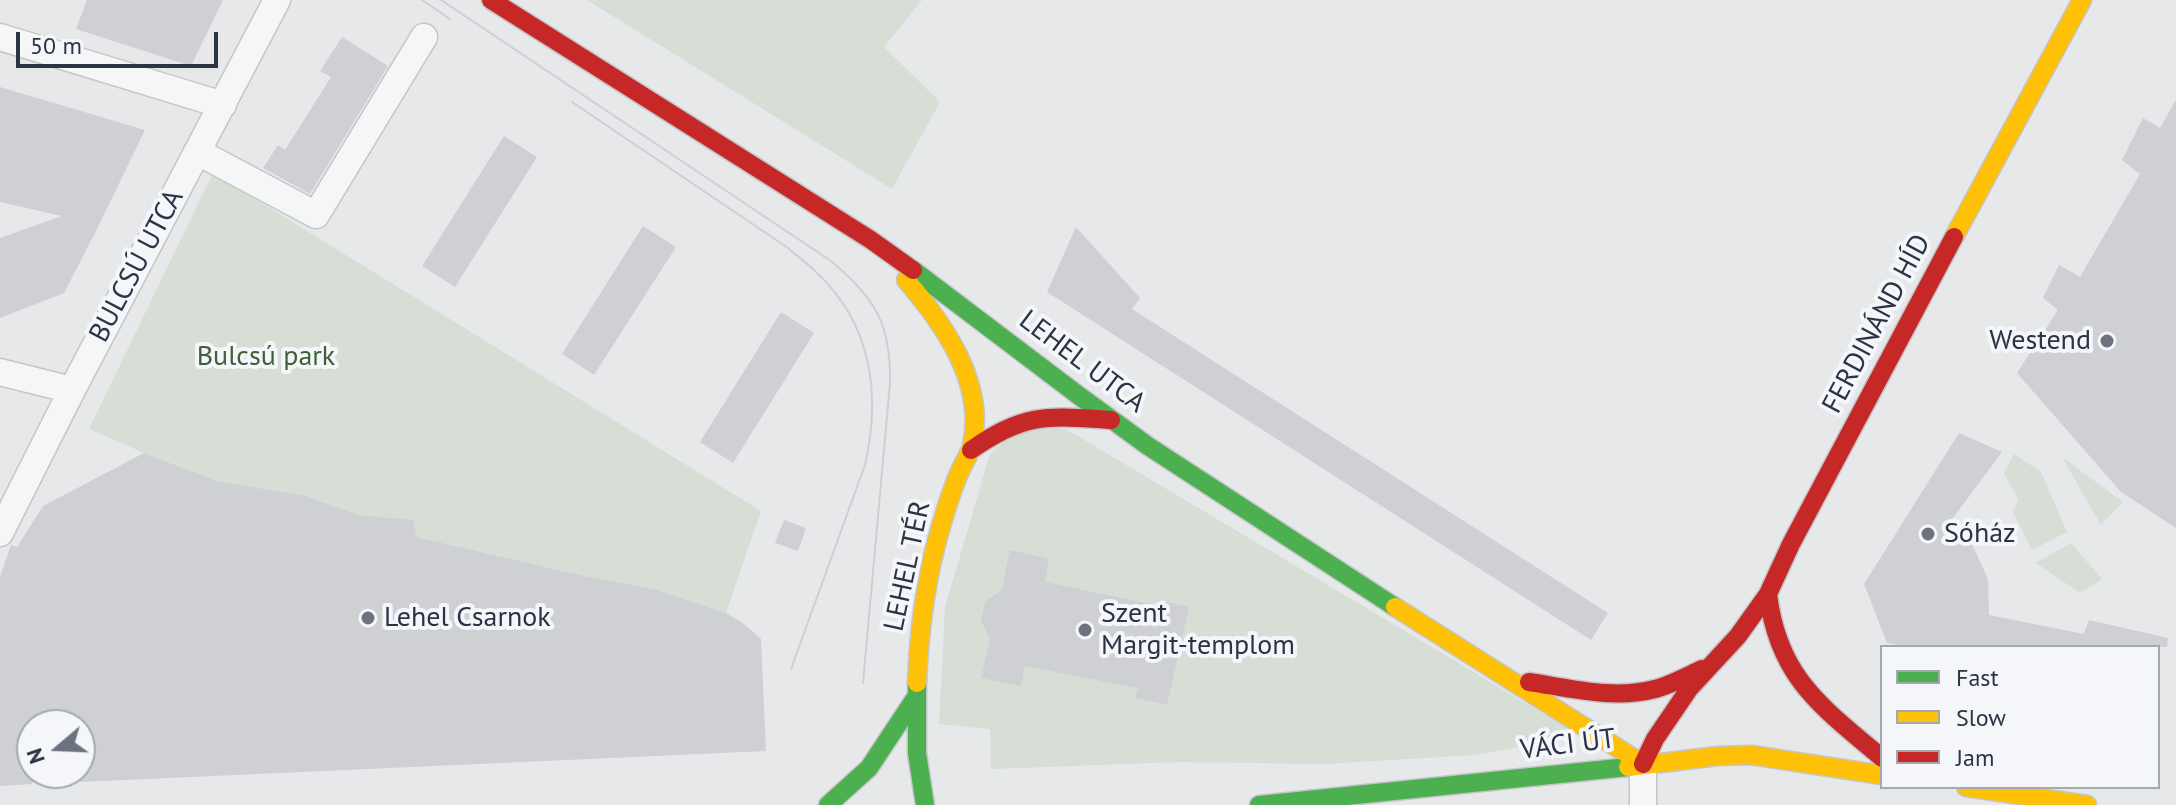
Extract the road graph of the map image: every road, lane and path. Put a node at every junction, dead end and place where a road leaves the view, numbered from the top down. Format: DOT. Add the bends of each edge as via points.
graph roads {
  1 [pos="277,0"];
  2 [pos="491,0"];
  3 [pos="2082,0"];
  4 [pos="0,37"];
  5 [pos="424,37"];
  6 [pos="223,105"];
  7 [pos="198,152"];
  8 [pos="871,240"];
  9 [pos="0,372"];
  10 [pos="72,390"];
  11 [pos="1111,420"];
  12 [pos="971,450"];
  13 [pos="0,533"];
  14 [pos="1768,594"];
  15 [pos="1709,666"];
  16 [pos="1514,680"];
  17 [pos="916,697"];
  18 [pos="1880,756"];
  19 [pos="1643,764"];
  20 [pos="1880,775"];
  21 [pos="1979,789"];
  22 [pos="828,805"];
  23 [pos="925,805"];
  24 [pos="1259,805"];
  25 [pos="1643,805"];
  26 [pos="2087,805"];
  1 -- 6 [label="street, BULCSÚ UTCA"];
  2 -- 8 [label="main road, LEHEL UTCA"];
  3 -- 14 [label="main road, FERDINÁND HÍD"];
  4 -- 6 [label="street"];
  5 -- 7 [label="street" via="316,215"];
  6 -- 7 [label="street, BULCSÚ UTCA"];
  7 -- 10 [label="street, BULCSÚ UTCA"];
  8 -- 11 [label="main road, LEHEL UTCA"];
  8 -- 12 [label="main road, LEHEL TÉR" via="923,298 951,343 974,413"];
  9 -- 10 [label="street"];
  10 -- 13 [label="street, BULCSÚ UTCA"];
  11 -- 12 [label="main road" via="1019,421"];
  11 -- 16 [label="main road, LEHEL UTCA" via="1270,528"];
  12 -- 17 [label="main road, LEHEL TÉR" via="942,523 932,566"];
  14 -- 15 [label="main road, FERDINÁND HÍD"];
  14 -- 18 [label="main road" via="1775,633 1796,676"];
  15 -- 16 [label="main road, FERDINÁND HÍD" via="1658,688 1630,693"];
  15 -- 19 [label="main road, FERDINÁND HÍD" via="1673,711"];
  16 -- 19 [label="main road, LEHEL UTCA"];
  17 -- 22 [label="main road" via="869,768"];
  17 -- 23 [label="main road" via="916,751"];
  19 -- 20 [label="main road, VÁCI ÚT" via="1751,755"];
  19 -- 24 [label="main road, VÁCI ÚT"];
  19 -- 25 [label="street"];
  21 -- 26 [label="main road"];
}
